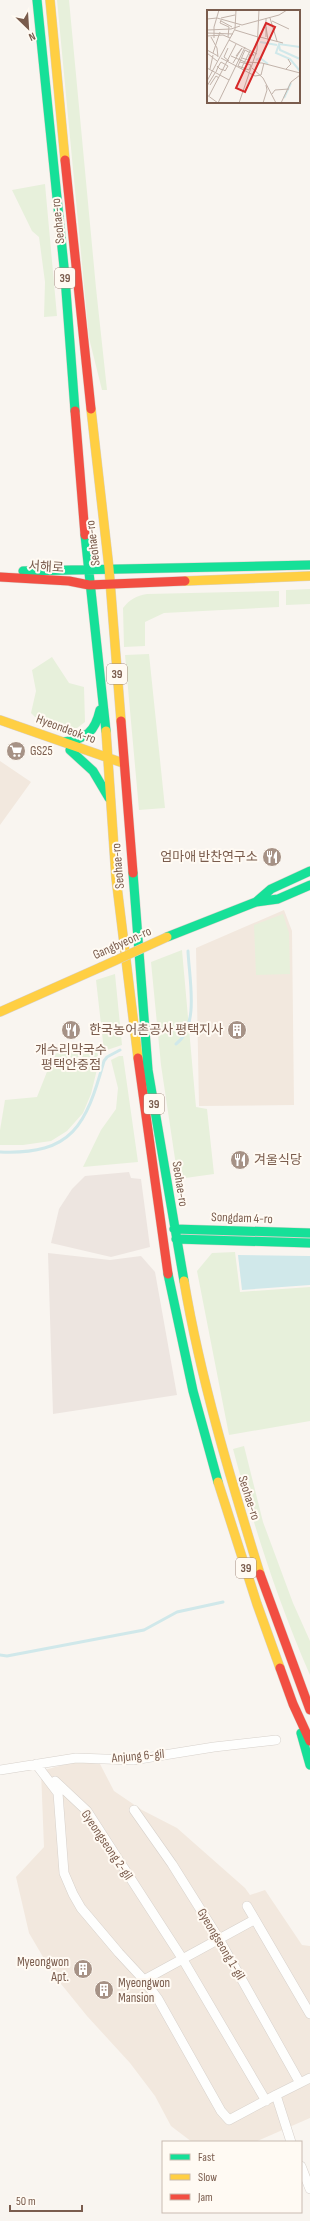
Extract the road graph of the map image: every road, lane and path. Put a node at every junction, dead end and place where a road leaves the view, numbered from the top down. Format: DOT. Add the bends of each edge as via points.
graph roads {
  1 [pos="37,0"];
  2 [pos="50,0"];
  3 [pos="310,565"];
  4 [pos="109,568"];
  5 [pos="88,569"];
  6 [pos="0,571"];
  7 [pos="310,576"];
  8 [pos="0,577"];
  9 [pos="89,585"];
  10 [pos="110,585"];
  11 [pos="103,692"];
  12 [pos="0,720"];
  13 [pos="0,728"];
  14 [pos="64,742"];
  15 [pos="70,750"];
  16 [pos="108,762"];
  17 [pos="123,767"];
  18 [pos="110,800"];
  19 [pos="310,871"];
  20 [pos="310,885"];
  21 [pos="256,902"];
  22 [pos="0,1012"];
  23 [pos="174,1229"];
  24 [pos="310,1233"];
  25 [pos="176,1239"];
  26 [pos="310,1243"];
  27 [pos="297,1676"];
  28 [pos="310,1702"];
  29 [pos="293,1704"];
  30 [pos="310,1710"];
  31 [pos="276,1740"];
  32 [pos="310,1741"];
  33 [pos="36,1764"];
  34 [pos="310,1765"];
  35 [pos="0,1770"];
  36 [pos="134,1810"];
  37 [pos="247,1906"];
  38 [pos="254,1920"];
  39 [pos="219,1939"];
  40 [pos="182,1958"];
  41 [pos="144,1980"];
  42 [pos="310,2014"];
  43 [pos="310,2078"];
  44 [pos="300,2083"];
  45 [pos="276,2095"];
  46 [pos="266,2101"];
  47 [pos="291,2141"];
  48 [pos="302,2169"];
  49 [pos="310,2189"];
  1 -- 5 [label="main road, Seohae-ro / 39" via="65,277"];
  2 -- 4 [label="main road, Seohae-ro / 39" via="81,321"];
  3 -- 4 [label="main road"];
  4 -- 5 [label="main road"];
  4 -- 10 [label="main road, Seohae-ro / 39"];
  5 -- 6 [label="main road"];
  5 -- 9 [label="main road, Seohae-ro / 39"];
  7 -- 10 [label="main road, 서해로"];
  8 -- 9 [label="main road, 서해로" via="69,581"];
  9 -- 10 [label="main road, 서해로"];
  9 -- 11 [label="main road, Seohae-ro / 39"];
  10 -- 17 [label="main road, Seohae-ro / 39"];
  11 -- 14 [label="main road" via="98,721 93,732 84,738"];
  11 -- 16 [label="main road, Seohae-ro / 39"];
  12 -- 14 [label="main road, Hyeondeok-ro"];
  13 -- 15 [label="main road"];
  14 -- 16 [label="main road, Hyeondeok-ro"];
  15 -- 16 [label="main road"];
  15 -- 18 [label="main road" via="92,768 105,786"];
  16 -- 17 [label="main road"];
  16 -- 18 [label="main road, Seohae-ro / 39"];
  17 -- 23 [label="main road, Seohae-ro / 39" via="148,1070"];
  18 -- 29 [label="main road, Seohae-ro / 39" via="116,878 139,1069 164,1254 176,1317 196,1404 217,1478 257,1604"];
  19 -- 21 [label="main road, Gangbyeon-ro" via="271,889"];
  20 -- 21 [label="main road, Gangbyeon-ro" via="278,899"];
  21 -- 22 [label="main road, Gangbyeon-ro, bridge" via="167,937"];
  23 -- 24 [label="main road, Songdam 4-ro"];
  23 -- 25 [label="main road, Seohae-ro / 39"];
  25 -- 26 [label="main road, Songdam 4-ro"];
  25 -- 27 [label="main road, Seohae-ro / 39" via="194,1341 226,1469 266,1593"];
  27 -- 28 [label="main road"];
  27 -- 30 [label="main road, Seohae-ro / 39"];
  29 -- 32 [label="main road, 39"];
  29 -- 34 [label="main road"];
  31 -- 33 [label="street, Anjung 6-gil" via="133,1760 76,1758"];
  33 -- 35 [label="street, Anjung 6-gil"];
  33 -- 40 [label="street, Gyeongseong 2-gil" via="87,1811"];
  33 -- 41 [label="street, Gyeongseong 2-gil" via="58,1793 64,1873 73,1894 81,1908"];
  36 -- 39 [label="street, Gyeongseong 1-gil" via="172,1864"];
  37 -- 38 [label="street"];
  38 -- 39 [label="street"];
  38 -- 42 [label="street"];
  39 -- 40 [label="street"];
  39 -- 44 [label="street, Gyeongseong 1-gil"];
  40 -- 41 [label="street"];
  40 -- 46 [label="street, Gyeongseong 2-gil"];
  41 -- 46 [label="street, Gyeongseong 2-gil" via="221,2111 229,2120"];
  43 -- 44 [label="street"];
  44 -- 45 [label="street"];
  45 -- 46 [label="street, Gyeongseong 2-gil"];
  45 -- 47 [label="street"];
  48 -- 49 [label="street"];
}
